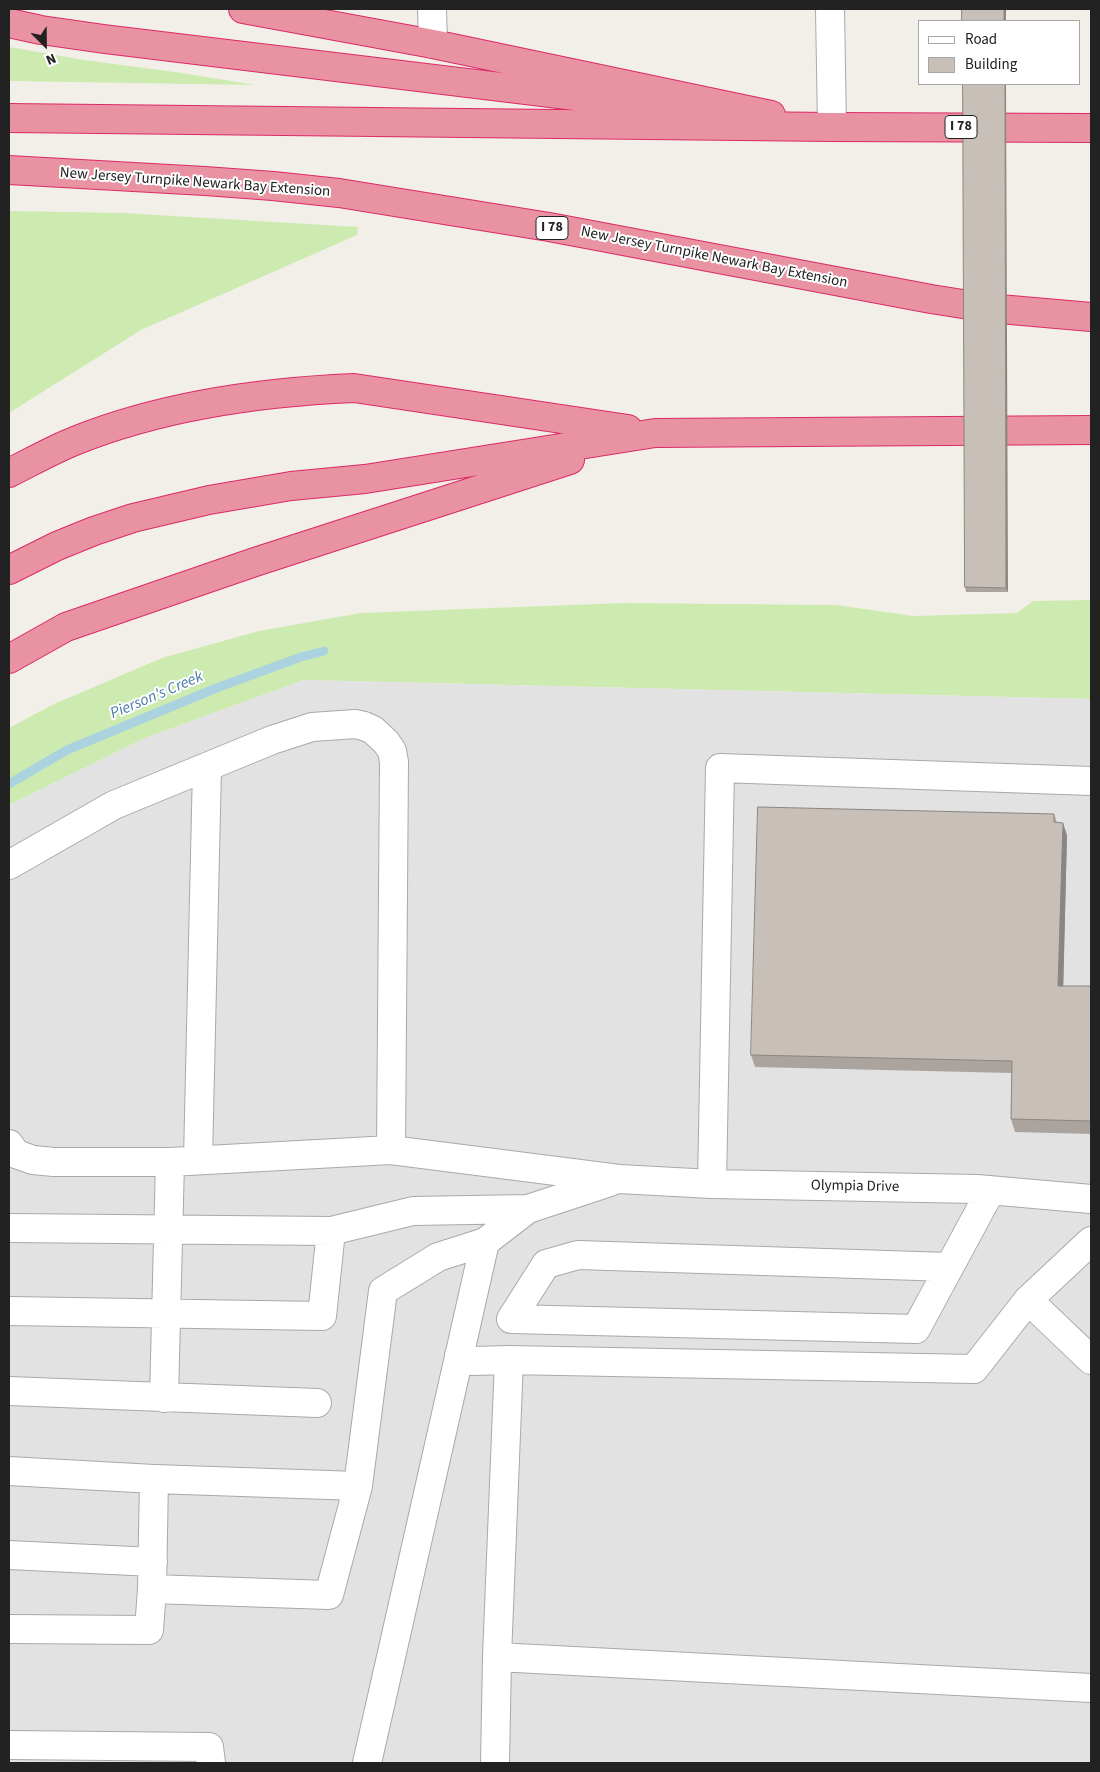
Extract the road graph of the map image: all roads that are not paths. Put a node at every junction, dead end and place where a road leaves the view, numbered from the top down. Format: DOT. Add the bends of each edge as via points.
graph roads {
  1 [pos="243,9"];
  2 [pos="432,9"];
  3 [pos="830,9"];
  4 [pos="9,23"];
  5 [pos="433,44"];
  6 [pos="9,118"];
  7 [pos="832,127"];
  8 [pos="1091,128"];
  9 [pos="9,170"];
  10 [pos="1091,317"];
  11 [pos="1090,430"];
  12 [pos="655,433"];
  13 [pos="9,473"];
  14 [pos="9,570"];
  15 [pos="9,659"];
  16 [pos="207,768"];
  17 [pos="1091,781"];
  18 [pos="9,865"];
  19 [pos="9,1144"];
  20 [pos="391,1150"];
  21 [pos="198,1159"];
  22 [pos="170,1162"];
  23 [pos="619,1179"];
  24 [pos="712,1184"];
  25 [pos="991,1190"];
  26 [pos="1091,1199"];
  27 [pos="528,1209"];
  28 [pos="9,1228"];
  29 [pos="169,1230"];
  30 [pos="331,1231"];
  31 [pos="1091,1241"];
  32 [pos="485,1242"];
  33 [pos="949,1267"];
  34 [pos="1028,1300"];
  35 [pos="9,1311"];
  36 [pos="167,1313"];
  37 [pos="459,1355"];
  38 [pos="509,1360"];
  39 [pos="1091,1360"];
  40 [pos="9,1390"];
  41 [pos="164,1398"];
  42 [pos="317,1403"];
  43 [pos="9,1472"];
  44 [pos="154,1479"];
  45 [pos="358,1486"];
  46 [pos="9,1556"];
  47 [pos="153,1562"];
  48 [pos="152,1589"];
  49 [pos="9,1629"];
  50 [pos="497,1658"];
  51 [pos="1091,1688"];
  52 [pos="9,1745"];
  53 [pos="211,1763"];
  54 [pos="367,1763"];
  55 [pos="495,1763"];
  1 -- 5 [label="highway"];
  2 -- 5 [label="street"];
  3 -- 7 [label="street"];
  4 -- 7 [label="highway" via="124,41"];
  5 -- 7 [label="highway"];
  6 -- 7 [label="highway, I 78"];
  7 -- 8 [label="highway, I 78"];
  9 -- 10 [label="highway, New Jersey Turnpike Newark Bay Extension / I 78" via="339,193 549,228 931,299 988,308"];
  11 -- 12 [label="highway"];
  12 -- 13 [label="highway" via="354,388 308,390 163,412 76,440"];
  12 -- 14 [label="highway" via="209,500 94,531"];
  12 -- 15 [label="highway" via="66,627"];
  16 -- 18 [label="street" via="114,805"];
  16 -- 20 [label="street" via="312,727 364,726 380,735 392,751"];
  16 -- 21 [label="street"];
  17 -- 24 [label="street" via="720,768"];
  19 -- 22 [label="street, Olympia Drive" via="16,1154 33,1160"];
  20 -- 21 [label="street, Olympia Drive"];
  20 -- 23 [label="street, Olympia Drive"];
  21 -- 22 [label="street, Olympia Drive"];
  22 -- 29 [label="street"];
  23 -- 24 [label="street, Olympia Drive"];
  23 -- 27 [label="street"];
  24 -- 25 [label="street, Olympia Drive"];
  25 -- 26 [label="street, Olympia Drive"];
  25 -- 33 [label="street"];
  27 -- 30 [label="street" via="412,1211"];
  27 -- 32 [label="street"];
  28 -- 29 [label="street"];
  29 -- 30 [label="street"];
  29 -- 36 [label="street"];
  30 -- 36 [label="street" via="322,1316"];
  31 -- 34 [label="street"];
  32 -- 37 [label="street"];
  32 -- 45 [label="street" via="438,1257 383,1291"];
  33 -- 33 [label="street" via="578,1255 546,1264 511,1319 916,1329"];
  34 -- 38 [label="street" via="974,1369"];
  34 -- 39 [label="street"];
  35 -- 36 [label="street"];
  36 -- 41 [label="street"];
  37 -- 38 [label="street" via="471,1361"];
  37 -- 54 [label="street"];
  38 -- 50 [label="street"];
  40 -- 41 [label="street"];
  41 -- 42 [label="street"];
  43 -- 44 [label="street"];
  44 -- 45 [label="street"];
  44 -- 47 [label="street"];
  45 -- 48 [label="street" via="329,1595"];
  46 -- 47 [label="street"];
  47 -- 48 [label="street"];
  48 -- 49 [label="street" via="149,1630"];
  50 -- 51 [label="street"];
  50 -- 55 [label="street"];
  52 -- 53 [label="street" via="209,1747"];
}
